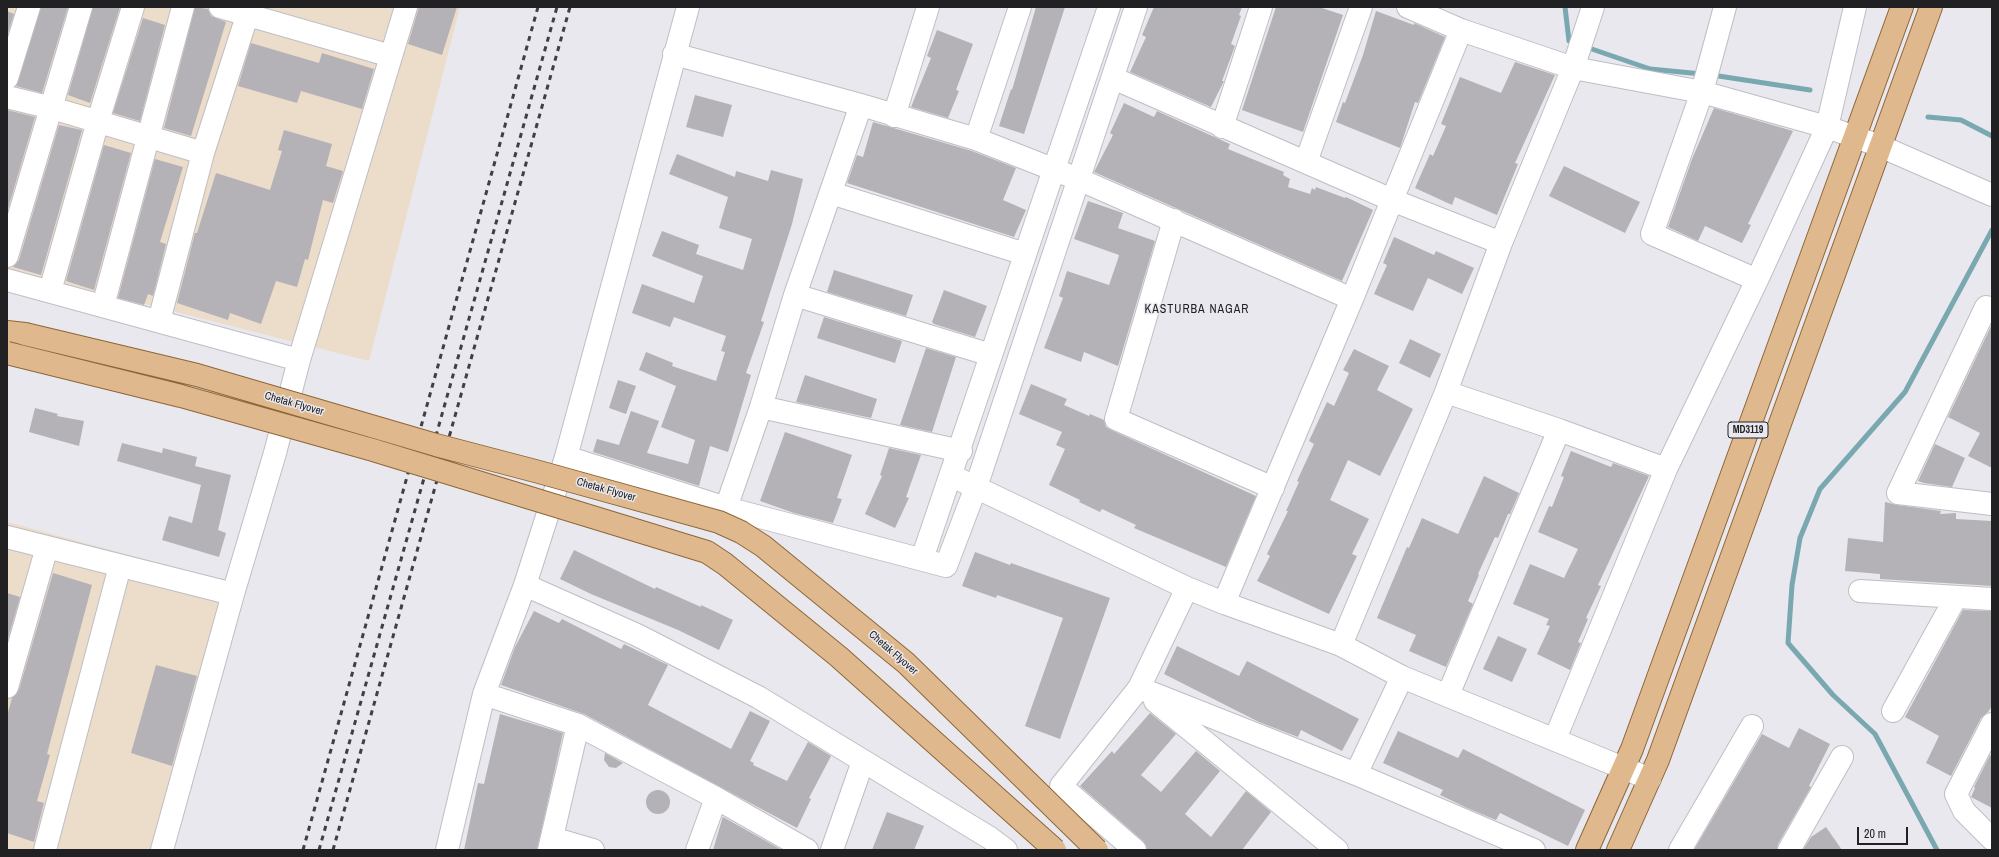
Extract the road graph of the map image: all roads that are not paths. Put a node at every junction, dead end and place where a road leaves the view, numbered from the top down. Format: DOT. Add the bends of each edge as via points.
graph roads {
  1 [pos="29,7"];
  2 [pos="81,7"];
  3 [pos="133,7"];
  4 [pos="183,7"];
  5 [pos="220,7"];
  6 [pos="406,7"];
  7 [pos="688,7"];
  8 [pos="928,7"];
  9 [pos="1020,7"];
  10 [pos="1109,7"];
  11 [pos="1136,7"];
  12 [pos="1261,7"];
  13 [pos="1361,7"];
  14 [pos="1408,7"];
  15 [pos="1593,7"];
  16 [pos="1725,7"];
  17 [pos="1855,7"];
  18 [pos="1902,7"];
  19 [pos="1931,7"];
  20 [pos="247,16"];
  21 [pos="1461,30"];
  22 [pos="1579,50"];
  23 [pos="674,54"];
  24 [pos="391,56"];
  25 [pos="7,78"];
  26 [pos="1113,78"];
  27 [pos="1702,92"];
  28 [pos="7,97"];
  29 [pos="861,105"];
  30 [pos="52,108"];
  31 [pos="894,116"];
  32 [pos="98,121"];
  33 [pos="1222,127"];
  34 [pos="1827,127"];
  35 [pos="148,137"];
  36 [pos="1854,137"];
  37 [pos="976,139"];
  38 [pos="1880,146"];
  39 [pos="203,154"];
  40 [pos="1306,162"];
  41 [pos="1054,170"];
  42 [pos="1078,179"];
  43 [pos="1986,192"];
  44 [pos="831,193"];
  45 [pos="1392,200"];
  46 [pos="1174,220"];
  47 [pos="1501,243"];
  48 [pos="1025,254"];
  49 [pos="7,256"];
  50 [pos="7,280"];
  51 [pos="1757,280"];
  52 [pos="50,291"];
  53 [pos="795,295"];
  54 [pos="1352,299"];
  55 [pos="103,306"];
  56 [pos="1992,310"];
  57 [pos="159,321"];
  58 [pos="16,333"];
  59 [pos="7,353"];
  60 [pos="991,355"];
  61 [pos="299,360"];
  62 [pos="1446,392"];
  63 [pos="761,407"];
  64 [pos="1559,430"];
  65 [pos="961,451"];
  66 [pos="566,457"];
  67 [pos="1666,469"];
  68 [pos="952,476"];
  69 [pos="976,487"];
  70 [pos="1273,488"];
  71 [pos="1992,504"];
  72 [pos="726,508"];
  73 [pos="7,537"];
  74 [pos="47,547"];
  75 [pos="922,560"];
  76 [pos="120,566"];
  77 [pos="525,585"];
  78 [pos="1186,588"];
  79 [pos="1860,591"];
  80 [pos="233,594"];
  81 [pos="1956,597"];
  82 [pos="1992,599"];
  83 [pos="1224,603"];
  84 [pos="1341,645"];
  85 [pos="1402,677"];
  86 [pos="7,687"];
  87 [pos="1139,688"];
  88 [pos="484,694"];
  89 [pos="1448,695"];
  90 [pos="1893,710"];
  91 [pos="1992,724"];
  92 [pos="578,725"];
  93 [pos="1752,726"];
  94 [pos="1555,739"];
  95 [pos="1842,757"];
  96 [pos="863,761"];
  97 [pos="1624,768"];
  98 [pos="1356,774"];
  99 [pos="1650,779"];
  100 [pos="716,798"];
  101 [pos="1992,838"];
  102 [pos="550,844"];
  103 [pos="994,846"];
  104 [pos="45,850"];
  105 [pos="162,850"];
  106 [pos="447,850"];
  107 [pos="593,850"];
  108 [pos="697,850"];
  109 [pos="807,850"];
  110 [pos="832,850"];
  111 [pos="1055,850"];
  112 [pos="1097,850"];
  113 [pos="1135,850"];
  114 [pos="1336,850"];
  115 [pos="1534,850"];
  116 [pos="1587,850"];
  117 [pos="1618,850"];
  118 [pos="1680,850"];
  119 [pos="1789,850"];
  1 -- 25 [label="street"];
  2 -- 30 [label="street"];
  3 -- 32 [label="street"];
  4 -- 35 [label="street"];
  5 -- 20 [label="street"];
  6 -- 24 [label="street"];
  7 -- 23 [label="street"];
  8 -- 31 [label="street"];
  9 -- 37 [label="street"];
  10 -- 41 [label="street"];
  11 -- 26 [label="street"];
  12 -- 33 [label="street"];
  13 -- 40 [label="street"];
  14 -- 21 [label="street"];
  15 -- 22 [label="street"];
  16 -- 27 [label="street"];
  17 -- 34 [label="street"];
  18 -- 36 [label="main road, MD3119"];
  19 -- 38 [label="main road, MD3119"];
  20 -- 24 [label="street"];
  20 -- 39 [label="street"];
  21 -- 22 [label="street"];
  21 -- 45 [label="street"];
  22 -- 27 [label="street"];
  22 -- 47 [label="street"];
  23 -- 29 [label="street"];
  23 -- 66 [label="street"];
  24 -- 61 [label="street"];
  26 -- 33 [label="street"];
  26 -- 42 [label="street"];
  27 -- 34 [label="street"];
  27 -- 51 [label="street" via="1652,234"];
  28 -- 30 [label="street"];
  29 -- 31 [label="street"];
  29 -- 44 [label="street"];
  30 -- 32 [label="street"];
  30 -- 49 [label="street"];
  31 -- 37 [label="street"];
  32 -- 35 [label="street"];
  32 -- 52 [label="street"];
  33 -- 40 [label="street"];
  34 -- 36 [label="street"];
  34 -- 51 [label="street"];
  35 -- 39 [label="street"];
  35 -- 55 [label="street"];
  36 -- 38 [label="street"];
  36 -- 97 [label="main road, MD3119"];
  37 -- 41 [label="street"];
  38 -- 43 [label="street"];
  38 -- 99 [label="main road, MD3119"];
  39 -- 57 [label="street"];
  40 -- 45 [label="street"];
  41 -- 42 [label="street"];
  41 -- 48 [label="street"];
  42 -- 46 [label="street"];
  42 -- 69 [label="street"];
  44 -- 48 [label="street"];
  44 -- 53 [label="street"];
  45 -- 47 [label="street"];
  45 -- 54 [label="street"];
  46 -- 54 [label="street"];
  46 -- 70 [label="street" via="1116,419"];
  47 -- 62 [label="street"];
  48 -- 60 [label="street"];
  50 -- 52 [label="street"];
  51 -- 67 [label="street"];
  52 -- 55 [label="street"];
  53 -- 60 [label="street"];
  53 -- 63 [label="street"];
  54 -- 70 [label="street"];
  55 -- 57 [label="street"];
  56 -- 71 [label="street" via="1986,306 1898,493"];
  57 -- 61 [label="street"];
  58 -- 112 [label="main road, Chetak Flyover, bridge" via="197,375 436,445 719,522 741,532 763,546 906,663"];
  59 -- 111 [label="main road, Chetak Flyover, bridge" via="181,396 336,440 707,552 839,657"];
  60 -- 65 [label="street"];
  61 -- 80 [label="street" via="275,453"];
  62 -- 64 [label="street"];
  62 -- 84 [label="street"];
  63 -- 65 [label="street"];
  63 -- 72 [label="street"];
  64 -- 67 [label="street"];
  64 -- 89 [label="street"];
  65 -- 68 [label="street"];
  66 -- 72 [label="street"];
  66 -- 77 [label="street"];
  67 -- 94 [label="street"];
  68 -- 69 [label="street"];
  68 -- 75 [label="street"];
  69 -- 75 [label="street" via="946,566"];
  69 -- 78 [label="street"];
  70 -- 83 [label="street"];
  72 -- 75 [label="street"];
  73 -- 74 [label="street"];
  74 -- 76 [label="street"];
  74 -- 86 [label="street"];
  76 -- 80 [label="street"];
  76 -- 104 [label="street"];
  77 -- 88 [label="street"];
  77 -- 96 [label="street" via="637,635 751,694"];
  78 -- 83 [label="street"];
  78 -- 87 [label="street"];
  79 -- 81 [label="street"];
  80 -- 105 [label="street"];
  81 -- 82 [label="street"];
  81 -- 90 [label="street"];
  83 -- 84 [label="street"];
  84 -- 85 [label="street"];
  85 -- 89 [label="street"];
  85 -- 98 [label="street"];
  87 -- 98 [label="street"];
  87 -- 113 [label="street" via="1061,786"];
  87 -- 114 [label="street"];
  88 -- 92 [label="street"];
  88 -- 106 [label="street"];
  89 -- 94 [label="street"];
  91 -- 101 [label="street" via="1956,794 1964,811"];
  92 -- 100 [label="street"];
  92 -- 102 [label="street"];
  93 -- 118 [label="street"];
  94 -- 97 [label="street"];
  95 -- 119 [label="street"];
  96 -- 103 [label="street"];
  96 -- 110 [label="street"];
  97 -- 99 [label="street"];
  97 -- 116 [label="main road, MD3119"];
  98 -- 115 [label="street"];
  99 -- 117 [label="main road, MD3119"];
  100 -- 108 [label="street"];
  100 -- 109 [label="street"];
  102 -- 107 [label="street"];
}
